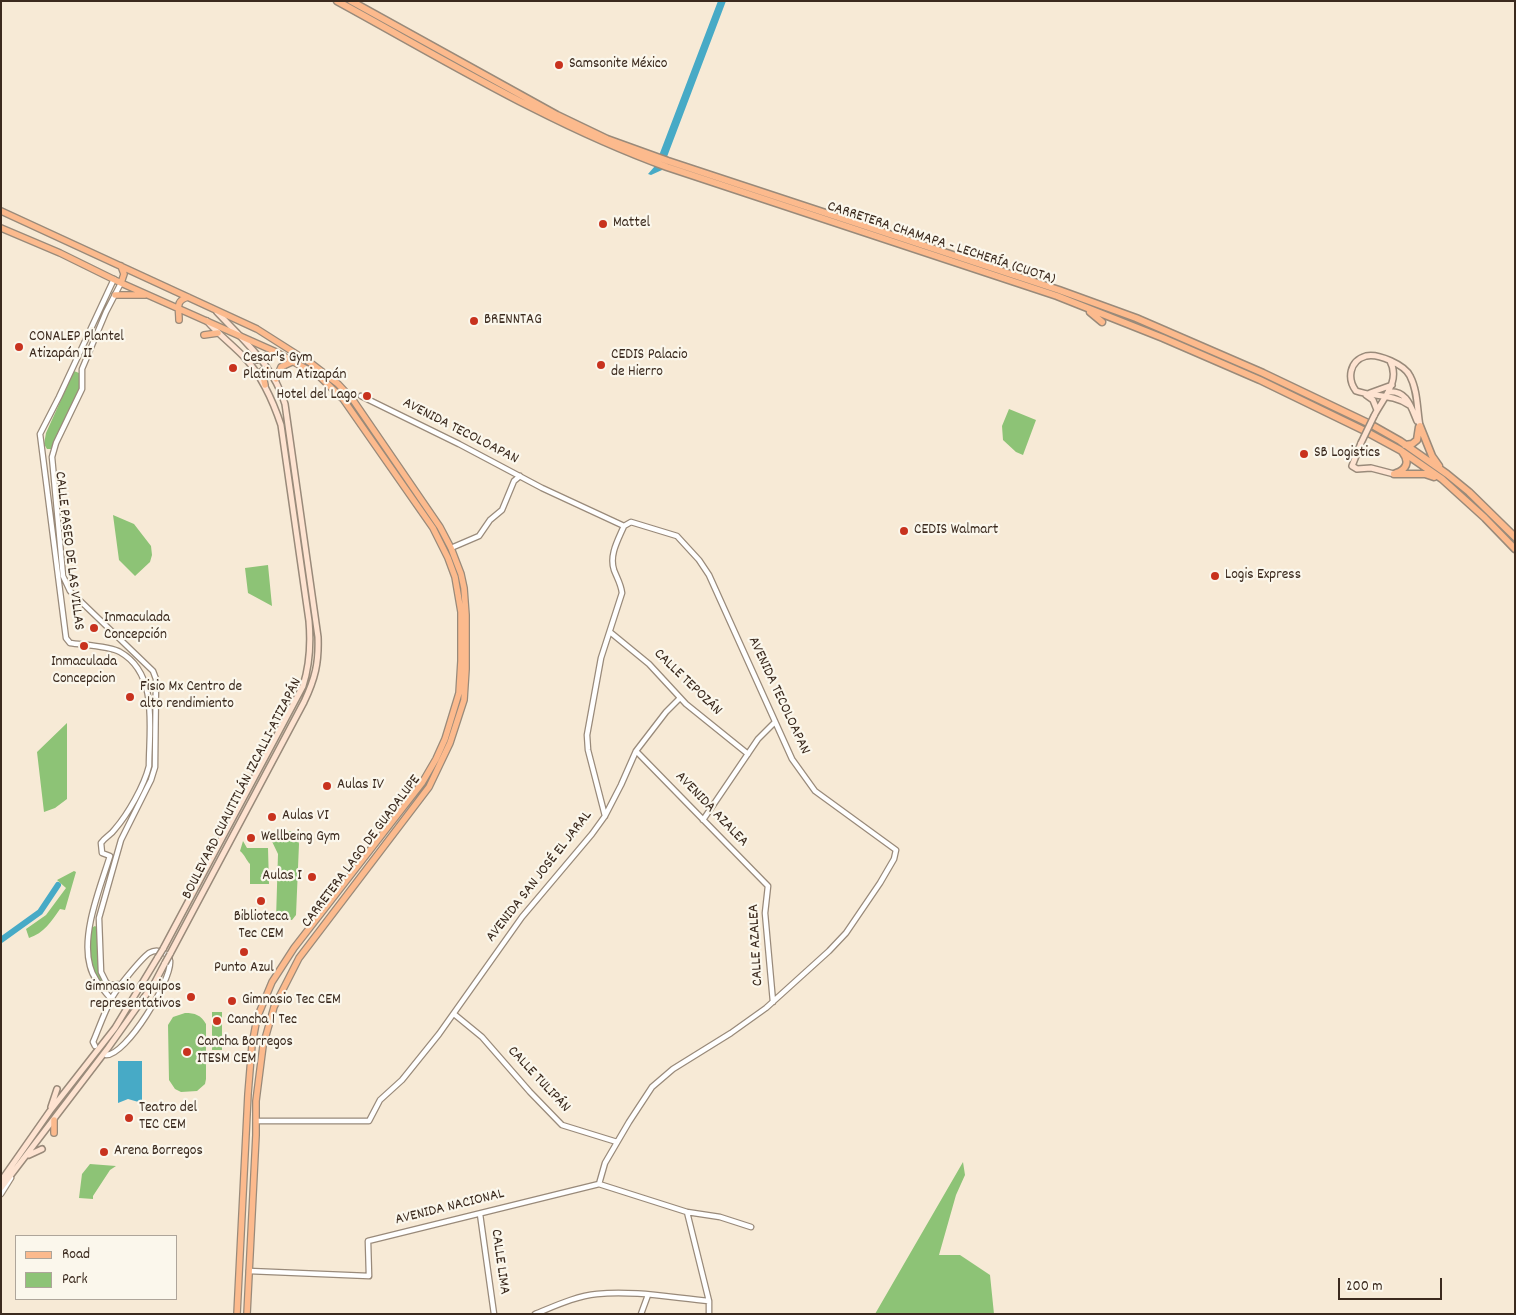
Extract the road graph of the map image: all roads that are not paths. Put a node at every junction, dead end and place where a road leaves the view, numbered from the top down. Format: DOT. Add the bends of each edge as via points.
graph roads {
  1 [pos="337,1"];
  2 [pos="351,1"];
  3 [pos="656,159"];
  4 [pos="668,164"];
  5 [pos="1,211"];
  6 [pos="1,228"];
  7 [pos="67,241"];
  8 [pos="60,252"];
  9 [pos="121,266"];
  10 [pos="114,280"];
  11 [pos="122,283"];
  12 [pos="115,295"];
  13 [pos="149,296"];
  14 [pos="1057,296"];
  15 [pos="188,297"];
  16 [pos="179,308"];
  17 [pos="214,308"];
  18 [pos="100,309"];
  19 [pos="106,312"];
  20 [pos="179,320"];
  21 [pos="205,320"];
  22 [pos="1102,322"];
  23 [pos="218,333"];
  24 [pos="236,333"];
  25 [pos="1138,334"];
  26 [pos="204,335"];
  27 [pos="1163,338"];
  28 [pos="276,352"];
  29 [pos="246,359"];
  30 [pos="260,359"];
  31 [pos="294,361"];
  32 [pos="1390,361"];
  33 [pos="73,366"];
  34 [pos="267,368"];
  35 [pos="82,370"];
  36 [pos="276,379"];
  37 [pos="265,385"];
  38 [pos="1392,385"];
  39 [pos="1365,394"];
  40 [pos="1387,394"];
  41 [pos="361,396"];
  42 [pos="353,400"];
  43 [pos="358,407"];
  44 [pos="1376,413"];
  45 [pos="1420,426"];
  46 [pos="42,446"];
  47 [pos="1403,448"];
  48 [pos="52,452"];
  49 [pos="1394,474"];
  50 [pos="520,476"];
  51 [pos="1445,477"];
  52 [pos="624,526"];
  53 [pos="1515,536"];
  54 [pos="451,548"];
  55 [pos="1515,549"];
  56 [pos="70,591"];
  57 [pos="59,594"];
  58 [pos="610,632"];
  59 [pos="120,641"];
  60 [pos="112,649"];
  61 [pos="680,698"];
  62 [pos="775,722"];
  63 [pos="636,752"];
  64 [pos="748,754"];
  65 [pos="242,798"];
  66 [pos="230,808"];
  67 [pos="605,816"];
  68 [pos="703,820"];
  69 [pos="110,836"];
  70 [pos="121,840"];
  71 [pos="367,853"];
  72 [pos="374,858"];
  73 [pos="768,886"];
  74 [pos="90,926"];
  75 [pos="100,928"];
  76 [pos="106,982"];
  77 [pos="272,982"];
  78 [pos="120,984"];
  79 [pos="101,987"];
  80 [pos="283,987"];
  81 [pos="111,999"];
  82 [pos="773,1002"];
  83 [pos="127,1008"];
  84 [pos="132,1014"];
  85 [pos="454,1014"];
  86 [pos="94,1044"];
  87 [pos="106,1055"];
  88 [pos="57,1089"];
  89 [pos="50,1111"];
  90 [pos="54,1120"];
  91 [pos="256,1121"];
  92 [pos="54,1133"];
  93 [pos="246,1135"];
  94 [pos="256,1135"];
  95 [pos="617,1142"];
  96 [pos="42,1149"];
  97 [pos="26,1156"];
  98 [pos="19,1164"];
  99 [pos="7,1171"];
  100 [pos="1,1175"];
  101 [pos="1,1181"];
  102 [pos="599,1184"];
  103 [pos="1,1188"];
  104 [pos="1,1194"];
  105 [pos="686,1212"];
  106 [pos="480,1214"];
  107 [pos="751,1227"];
  108 [pos="249,1271"];
  109 [pos="648,1295"];
  110 [pos="709,1302"];
  111 [pos="237,1314"];
  112 [pos="247,1314"];
  113 [pos="494,1314"];
  114 [pos="535,1314"];
  115 [pos="641,1314"];
  116 [pos="709,1314"];
  1 -- 3 [label="highway, CARRETERA CHAMAPA - LECHERÍA (CUOTA)" via="556,121 606,144"];
  2 -- 3 [label="highway, CARRETERA CHAMAPA - LECHERÍA (CUOTA)" via="557,115"];
  3 -- 4 [label="highway, CARRETERA CHAMAPA - LECHERÍA (CUOTA)"];
  4 -- 14 [label="highway, CARRETERA CHAMAPA - LECHERÍA (CUOTA)"];
  4 -- 47 [label="highway, CARRETERA CHAMAPA - LECHERÍA (CUOTA)" via="1059,290 1136,318 1370,424"];
  5 -- 7 [label="main road, CARRETERA LAGO DE GUADALUPE"];
  6 -- 8 [label="main road, CARRETERA LAGO DE GUADALUPE"];
  7 -- 8 [label="main road" via="57,243"];
  7 -- 9 [label="main road, CARRETERA LAGO DE GUADALUPE"];
  8 -- 10 [label="main road, CARRETERA LAGO DE GUADALUPE"];
  9 -- 11 [label="main road" via="124,274"];
  9 -- 15 [label="main road, CARRETERA LAGO DE GUADALUPE"];
  10 -- 11 [label="main road, CARRETERA LAGO DE GUADALUPE"];
  10 -- 18 [label="street, CALLE PASEO DE LAS VILLAS"];
  11 -- 12 [label="street, CALLE PASEO DE LAS VILLAS"];
  11 -- 13 [label="main road, CARRETERA LAGO DE GUADALUPE"];
  12 -- 13 [label="main road"];
  12 -- 19 [label="street, CALLE PASEO DE LAS VILLAS"];
  13 -- 16 [label="main road, CARRETERA LAGO DE GUADALUPE"];
  14 -- 22 [label="highway" via="1091,312"];
  14 -- 27 [label="highway, CARRETERA CHAMAPA - LECHERÍA (CUOTA)"];
  15 -- 16 [label="main road" via="180,300"];
  15 -- 17 [label="main road, CARRETERA LAGO DE GUADALUPE"];
  16 -- 20 [label="main road"];
  16 -- 21 [label="main road, CARRETERA LAGO DE GUADALUPE"];
  17 -- 24 [label="main road, BOULEVARD CUAUTITLÁN IZCALLI-ATIZAPÁN"];
  17 -- 42 [label="main road, CARRETERA LAGO DE GUADALUPE" via="257,329 312,364"];
  18 -- 19 [label="street"];
  18 -- 33 [label="street, CALLE PASEO DE LAS VILLAS"];
  19 -- 35 [label="street, CALLE PASEO DE LAS VILLAS"];
  21 -- 23 [label="main road, BOULEVARD CUAUTITLÁN IZCALLI-ATIZAPÁN"];
  21 -- 24 [label="main road, CARRETERA LAGO DE GUADALUPE"];
  23 -- 26 [label="main road"];
  23 -- 29 [label="main road, BOULEVARD CUAUTITLÁN IZCALLI-ATIZAPÁN"];
  24 -- 28 [label="main road, CARRETERA LAGO DE GUADALUPE"];
  24 -- 30 [label="main road, BOULEVARD CUAUTITLÁN IZCALLI-ATIZAPÁN"];
  25 -- 27 [label="highway"];
  27 -- 47 [label="highway, CARRETERA CHAMAPA - LECHERÍA (CUOTA)"];
  28 -- 30 [label="main road"];
  28 -- 31 [label="main road, CARRETERA LAGO DE GUADALUPE"];
  29 -- 30 [label="main road"];
  29 -- 37 [label="main road, BOULEVARD CUAUTITLÁN IZCALLI-ATIZAPÁN"];
  30 -- 34 [label="main road, BOULEVARD CUAUTITLÁN IZCALLI-ATIZAPÁN"];
  31 -- 36 [label="main road" via="281,367"];
  31 -- 71 [label="main road, CARRETERA LAGO DE GUADALUPE" via="325,381 349,407 434,528 457,585 460,680 451,722 422,783"];
  32 -- 38 [label="main road" via="1394,373"];
  32 -- 39 [label="main road" via="1366,356 1355,364 1350,374 1352,386"];
  32 -- 45 [label="main road" via="1404,368 1411,378"];
  33 -- 35 [label="street"];
  33 -- 46 [label="street, CALLE PASEO DE LAS VILLAS" via="40,434"];
  34 -- 36 [label="main road, BOULEVARD CUAUTITLÁN IZCALLI-ATIZAPÁN"];
  34 -- 37 [label="main road" via="262,371"];
  35 -- 48 [label="street, CALLE PASEO DE LAS VILLAS" via="82,389"];
  36 -- 84 [label="main road, BOULEVARD CUAUTITLÁN IZCALLI-ATIZAPÁN, bridge" via="285,404 316,618 317,668 311,688 282,746 155,982"];
  37 -- 65 [label="main road, BOULEVARD CUAUTITLÁN IZCALLI-ATIZAPÁN" via="274,404 284,443 309,621 310,653 304,686"];
  38 -- 39 [label="main road"];
  38 -- 40 [label="main road"];
  39 -- 40 [label="main road"];
  39 -- 44 [label="main road" via="1373,400"];
  40 -- 44 [label="main road"];
  40 -- 45 [label="main road" via="1409,405"];
  41 -- 42 [label="street"];
  41 -- 43 [label="street"];
  41 -- 50 [label="street, AVENIDA TECOLOAPAN"];
  42 -- 43 [label="main road, CARRETERA LAGO DE GUADALUPE"];
  43 -- 54 [label="main road, CARRETERA LAGO DE GUADALUPE" via="440,526"];
  44 -- 49 [label="main road, bridge" via="1352,466"];
  45 -- 47 [label="highway" via="1417,440"];
  45 -- 51 [label="highway"];
  46 -- 48 [label="street"];
  46 -- 57 [label="street, CALLE PASEO DE LAS VILLAS"];
  47 -- 49 [label="highway" via="1407,464"];
  47 -- 51 [label="highway, CARRETERA CHAMAPA - LECHERÍA (CUOTA)"];
  48 -- 56 [label="street, CALLE PASEO DE LAS VILLAS" via="63,576"];
  49 -- 51 [label="highway"];
  50 -- 52 [label="street, AVENIDA TECOLOAPAN"];
  50 -- 54 [label="street" via="514,481 502,510 479,536"];
  51 -- 53 [label="highway, CARRETERA CHAMAPA - LECHERÍA (CUOTA)" via="1476,498"];
  51 -- 55 [label="highway, CARRETERA CHAMAPA - LECHERÍA (CUOTA)"];
  52 -- 58 [label="street, AVENIDA SAN JOSÉ EL JARAL" via="613,552 622,593"];
  52 -- 62 [label="street, AVENIDA TECOLOAPAN" via="631,522 677,536 699,560 709,575"];
  54 -- 72 [label="main road, CARRETERA LAGO DE GUADALUPE" via="461,574 466,601 466,669 462,709 429,788"];
  56 -- 57 [label="street" via="64,590"];
  56 -- 59 [label="street, CALLE PASEO DE LAS VILLAS"];
  57 -- 60 [label="street, CALLE PASEO DE LAS VILLAS" via="66,638 70,643"];
  58 -- 61 [label="street, CALLE TEPOZÁN" via="649,664"];
  58 -- 67 [label="street, AVENIDA SAN JOSÉ EL JARAL" via="599,667 586,740"];
  59 -- 60 [label="street" via="119,646"];
  59 -- 70 [label="street, CALLE PASEO DE LAS VILLAS" via="153,671 156,685 155,767"];
  60 -- 69 [label="street, CALLE PASEO DE LAS VILLAS" via="138,667 146,686 149,699 149,766 127,813"];
  61 -- 63 [label="street"];
  61 -- 64 [label="street, CALLE TEPOZÁN"];
  62 -- 64 [label="street"];
  62 -- 82 [label="street, AVENIDA TECOLOAPAN" via="792,759 815,791 896,850 880,883 846,933"];
  63 -- 67 [label="street"];
  63 -- 68 [label="street, AVENIDA AZALEA"];
  64 -- 68 [label="street"];
  65 -- 66 [label="main road"];
  65 -- 83 [label="main road, BOULEVARD CUAUTITLÁN IZCALLI-ATIZAPÁN, bridge" via="163,949"];
  67 -- 85 [label="street, AVENIDA SAN JOSÉ EL JARAL" via="522,917"];
  68 -- 73 [label="street, AVENIDA AZALEA"];
  69 -- 70 [label="street"];
  69 -- 74 [label="street, CALLE PASEO DE LAS VILLAS" via="101,843 102,853 110,856"];
  70 -- 75 [label="street, CALLE PASEO DE LAS VILLAS" via="99,918"];
  71 -- 72 [label="main road"];
  71 -- 77 [label="main road, CARRETERA LAGO DE GUADALUPE"];
  72 -- 80 [label="main road, CARRETERA LAGO DE GUADALUPE" via="299,958"];
  73 -- 82 [label="street, CALLE AZALEA" via="765,913"];
  74 -- 75 [label="street"];
  74 -- 79 [label="street, CALLE PASEO DE LAS VILLAS" via="87,953 94,978"];
  75 -- 76 [label="street, CALLE PASEO DE LAS VILLAS" via="101,972"];
  76 -- 78 [label="street" via="115,986"];
  76 -- 79 [label="street"];
  77 -- 80 [label="main road"];
  77 -- 93 [label="main road, CARRETERA LAGO DE GUADALUPE" via="257,1018 253,1039"];
  78 -- 81 [label="street"];
  78 -- 87 [label="street" via="149,953 160,951 170,957 156,1000 133,1034 115,1052"];
  79 -- 81 [label="street, CALLE PASEO DE LAS VILLAS"];
  80 -- 91 [label="main road, CARRETERA LAGO DE GUADALUPE" via="263,1046"];
  81 -- 86 [label="street"];
  82 -- 95 [label="street, AVENIDA TECOLOAPAN" via="659,1081"];
  83 -- 84 [label="main road" via="133,1009"];
  83 -- 89 [label="main road, BOULEVARD CUAUTITLÁN IZCALLI-ATIZAPÁN"];
  84 -- 90 [label="main road, BOULEVARD CUAUTITLÁN IZCALLI-ATIZAPÁN"];
  85 -- 91 [label="street, AVENIDA SAN JOSÉ EL JARAL" via="417,1063 380,1100 369,1121"];
  85 -- 95 [label="street, CALLE TULIPÁN" via="482,1036 562,1125"];
  88 -- 89 [label="main road"];
  89 -- 99 [label="main road, BOULEVARD CUAUTITLÁN IZCALLI-ATIZAPÁN"];
  90 -- 92 [label="main road"];
  90 -- 97 [label="main road, BOULEVARD CUAUTITLÁN IZCALLI-ATIZAPÁN"];
  91 -- 94 [label="main road, CARRETERA LAGO DE GUADALUPE"];
  93 -- 94 [label="main road"];
  93 -- 111 [label="main road, CARRETERA LAGO DE GUADALUPE"];
  94 -- 108 [label="main road, CARRETERA LAGO DE GUADALUPE"];
  95 -- 102 [label="street, AVENIDA TECOLOAPAN"];
  96 -- 97 [label="main road"];
  97 -- 98 [label="main road, BOULEVARD CUAUTITLÁN IZCALLI-ATIZAPÁN"];
  98 -- 103 [label="main road, BOULEVARD CUAUTITLÁN IZCALLI-ATIZAPÁN"];
  98 -- 104 [label="street"];
  99 -- 100 [label="street"];
  99 -- 101 [label="main road, BOULEVARD CUAUTITLÁN IZCALLI-ATIZAPÁN"];
  102 -- 105 [label="street"];
  102 -- 106 [label="street, AVENIDA NACIONAL"];
  105 -- 107 [label="street" via="720,1217"];
  105 -- 110 [label="street"];
  106 -- 108 [label="street, AVENIDA NACIONAL" via="368,1241 370,1274 367,1277"];
  106 -- 113 [label="street, CALLE LIMA"];
  108 -- 112 [label="main road, CARRETERA LAGO DE GUADALUPE"];
  109 -- 110 [label="street"];
  109 -- 114 [label="street" via="597,1294"];
  109 -- 115 [label="street"];
  110 -- 116 [label="street"];
}
